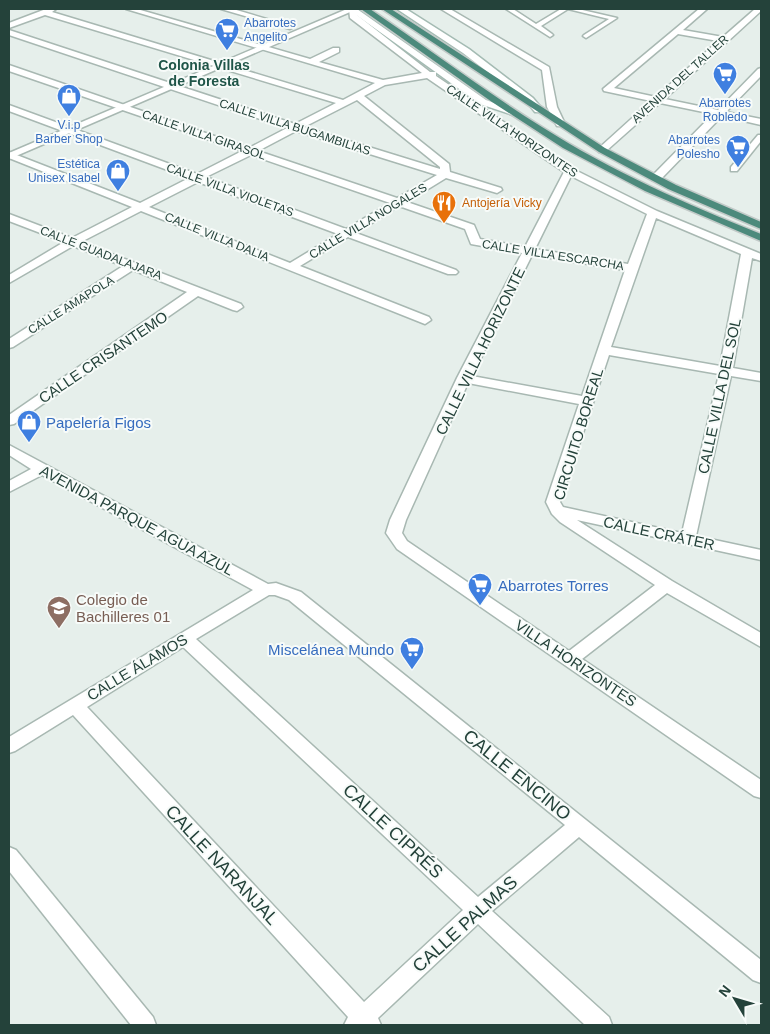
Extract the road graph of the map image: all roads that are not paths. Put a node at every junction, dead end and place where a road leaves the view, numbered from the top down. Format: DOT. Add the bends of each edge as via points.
graph roads {
  1 [pos="130,9"];
  2 [pos="225,9"];
  3 [pos="335,9"];
  4 [pos="352,9"];
  5 [pos="365,9"];
  6 [pos="386,9"];
  7 [pos="401,9"];
  8 [pos="445,9"];
  9 [pos="509,9"];
  10 [pos="564,9"];
  11 [pos="570,9"];
  12 [pos="703,9"];
  13 [pos="759,9"];
  14 [pos="48,10"];
  15 [pos="9,26"];
  16 [pos="537,26"];
  17 [pos="290,27"];
  18 [pos="380,28"];
  19 [pos="677,31"];
  20 [pos="9,32"];
  21 [pos="402,34"];
  22 [pos="550,35"];
  23 [pos="586,36"];
  24 [pos="724,40"];
  25 [pos="251,44"];
  26 [pos="262,48"];
  27 [pos="336,50"];
  28 [pos="311,62"];
  29 [pos="207,63"];
  30 [pos="219,66"];
  31 [pos="9,68"];
  32 [pos="440,72"];
  33 [pos="760,72"];
  34 [pos="429,75"];
  35 [pos="160,83"];
  36 [pos="383,83"];
  37 [pos="171,86"];
  38 [pos="357,96"];
  39 [pos="657,100"];
  40 [pos="344,103"];
  41 [pos="111,104"];
  42 [pos="9,108"];
  43 [pos="122,108"];
  44 [pos="538,110"];
  45 [pos="513,112"];
  46 [pos="720,113"];
  47 [pos="761,122"];
  48 [pos="560,124"];
  49 [pos="62,128"];
  50 [pos="296,128"];
  51 [pos="761,137"];
  52 [pos="602,150"];
  53 [pos="250,151"];
  54 [pos="9,154"];
  55 [pos="734,169"];
  56 [pos="569,170"];
  57 [pos="445,174"];
  58 [pos="198,178"];
  59 [pos="656,178"];
  60 [pos="497,190"];
  61 [pos="399,202"];
  62 [pos="142,206"];
  63 [pos="653,213"];
  64 [pos="9,217"];
  65 [pos="760,224"];
  66 [pos="347,233"];
  67 [pos="761,238"];
  68 [pos="74,241"];
  69 [pos="529,251"];
  70 [pos="747,253"];
  71 [pos="761,258"];
  72 [pos="133,265"];
  73 [pos="291,267"];
  74 [pos="632,268"];
  75 [pos="452,272"];
  76 [pos="9,280"];
  77 [pos="194,290"];
  78 [pos="237,307"];
  79 [pos="425,320"];
  80 [pos="9,344"];
  81 [pos="604,350"];
  82 [pos="726,371"];
  83 [pos="761,377"];
  84 [pos="464,378"];
  85 [pos="586,401"];
  86 [pos="9,422"];
  87 [pos="9,449"];
  88 [pos="42,469"];
  89 [pos="9,487"];
  90 [pos="557,510"];
  91 [pos="394,533"];
  92 [pos="688,539"];
  93 [pos="761,555"];
  94 [pos="666,584"];
  95 [pos="266,590"];
  96 [pos="184,638"];
  97 [pos="761,641"];
  98 [pos="570,659"];
  99 [pos="74,705"];
  100 [pos="9,746"];
  101 [pos="761,790"];
  102 [pos="578,825"];
  103 [pos="9,856"];
  104 [pos="478,910"];
  105 [pos="761,973"];
  106 [pos="362,1023"];
  107 [pos="145,1025"];
  108 [pos="601,1025"];
  1 -- 25 [label="street"];
  2 -- 17 [label="street"];
  3 -- 17 [label="street"];
  4 -- 18 [label="street"];
  4 -- 26 [label="street"];
  4 -- 34 [label="street, CALLE VILLA HORIZONTES" via="353,16"];
  5 -- 21 [label="highway"];
  6 -- 44 [label="highway"];
  7 -- 44 [label="street" via="466,51 530,100"];
  8 -- 48 [label="street" via="546,69 552,107"];
  9 -- 16 [label="street"];
  10 -- 16 [label="street"];
  11 -- 23 [label="street" via="614,18"];
  12 -- 19 [label="street"];
  13 -- 24 [label="street, AVENIDA DEL TALLER"];
  14 -- 15 [label="street"];
  14 -- 29 [label="street"];
  16 -- 22 [label="street"];
  17 -- 25 [label="street"];
  18 -- 21 [label="highway"];
  18 -- 32 [label="street"];
  19 -- 24 [label="street"];
  19 -- 39 [label="street" via="607,89"];
  20 -- 35 [label="street, CALLE VILLA BUGAMBILIAS"];
  21 -- 45 [label="highway"];
  24 -- 39 [label="street, AVENIDA DEL TALLER"];
  25 -- 26 [label="street"];
  25 -- 29 [label="street"];
  26 -- 28 [label="street"];
  26 -- 30 [label="street"];
  27 -- 28 [label="street"];
  28 -- 36 [label="street"];
  29 -- 30 [label="street"];
  29 -- 35 [label="street"];
  30 -- 37 [label="street"];
  30 -- 40 [label="street"];
  31 -- 41 [label="street, CALLE VILLA GIRASOL"];
  32 -- 34 [label="street"];
  32 -- 45 [label="street" via="484,102"];
  33 -- 46 [label="street"];
  34 -- 36 [label="street"];
  34 -- 56 [label="street, CALLE VILLA HORIZONTES"];
  35 -- 37 [label="street, CALLE VILLA BUGAMBILIAS"];
  35 -- 41 [label="street"];
  36 -- 38 [label="street"];
  37 -- 43 [label="street"];
  37 -- 50 [label="street, CALLE VILLA BUGAMBILIAS"];
  38 -- 40 [label="street"];
  38 -- 57 [label="street" via="446,166"];
  39 -- 46 [label="street"];
  39 -- 52 [label="street, AVENIDA DEL TALLER"];
  40 -- 50 [label="street"];
  41 -- 43 [label="street, CALLE VILLA GIRASOL"];
  41 -- 49 [label="street"];
  42 -- 49 [label="street, CALLE VILLA VIOLETAS"];
  43 -- 49 [label="street"];
  43 -- 53 [label="street, CALLE VILLA GIRASOL"];
  44 -- 48 [label="highway"];
  45 -- 67 [label="highway" via="635,183"];
  46 -- 47 [label="street"];
  46 -- 59 [label="street"];
  48 -- 52 [label="highway"];
  49 -- 54 [label="street"];
  49 -- 58 [label="street, CALLE VILLA VIOLETAS"];
  50 -- 53 [label="street"];
  50 -- 57 [label="street, CALLE VILLA BUGAMBILIAS"];
  51 -- 55 [label="street"];
  52 -- 59 [label="highway"];
  53 -- 58 [label="street"];
  53 -- 61 [label="street, CALLE VILLA GIRASOL"];
  54 -- 62 [label="street, CALLE VILLA DALIA"];
  56 -- 63 [label="street, CALLE VILLA HORIZONTES"];
  56 -- 69 [label="street, CALLE VILLA HORIZONTE"];
  57 -- 60 [label="street, CALLE VILLA BUGAMBILIAS"];
  57 -- 61 [label="street, CALLE VILLA NOGALES"];
  58 -- 62 [label="street"];
  58 -- 66 [label="street, CALLE VILLA VIOLETAS"];
  59 -- 65 [label="highway"];
  61 -- 66 [label="street, CALLE VILLA NOGALES"];
  61 -- 69 [label="street, CALLE VILLA ESCARCHA" via="470,228 475,242"];
  62 -- 68 [label="street"];
  62 -- 73 [label="street, CALLE VILLA DALIA"];
  63 -- 70 [label="street, CALLE VILLA HORIZONTES"];
  63 -- 74 [label="street, CIRCUITO BOREAL"];
  64 -- 68 [label="street, CALLE GUADALAJARA"];
  66 -- 73 [label="street, CALLE VILLA NOGALES"];
  66 -- 75 [label="street, CALLE VILLA VIOLETAS"];
  68 -- 72 [label="street, CALLE GUADALAJARA"];
  68 -- 76 [label="street"];
  69 -- 74 [label="street, CALLE VILLA ESCARCHA"];
  69 -- 84 [label="street, CALLE VILLA HORIZONTE"];
  70 -- 71 [label="street, CALLE VILLA HORIZONTES"];
  70 -- 82 [label="street, CALLE VILLA DEL SOL"];
  72 -- 77 [label="street, CALLE GUADALAJARA"];
  72 -- 80 [label="street, CALLE AMAPOLA"];
  73 -- 79 [label="street, CALLE VILLA DALIA"];
  74 -- 81 [label="street, CIRCUITO BOREAL"];
  77 -- 78 [label="street, CALLE GUADALAJARA"];
  77 -- 86 [label="street, CALLE CRISANTEMO" via="192,295"];
  81 -- 82 [label="street"];
  81 -- 85 [label="street, CIRCUITO BOREAL"];
  82 -- 83 [label="street"];
  82 -- 92 [label="street, CALLE VILLA DEL SOL"];
  84 -- 85 [label="street"];
  84 -- 91 [label="street, CALLE VILLA HORIZONTE"];
  85 -- 90 [label="street, CIRCUITO BOREAL" via="553,502"];
  87 -- 88 [label="street, AVENIDA PARQUE AGUA AZUL"];
  88 -- 89 [label="street"];
  88 -- 95 [label="street, AVENIDA PARQUE AGUA AZUL"];
  90 -- 92 [label="street, CALLE CRÁTER"];
  90 -- 94 [label="street, CIRCUITO BOREAL" via="565,519"];
  91 -- 98 [label="street, VILLA HORIZONTES" via="402,545"];
  92 -- 93 [label="street, CALLE CRÁTER"];
  94 -- 97 [label="street, CIRCUITO BOREAL"];
  94 -- 98 [label="street"];
  95 -- 96 [label="street, CALLE ÁLAMOS"];
  95 -- 102 [label="street, CALLE ENCINO" via="276,589 295,596"];
  96 -- 99 [label="street, CALLE ÁLAMOS"];
  96 -- 104 [label="street, CALLE CIPRÉS"];
  98 -- 101 [label="street, VILLA HORIZONTES"];
  99 -- 100 [label="street, CALLE ÁLAMOS"];
  99 -- 106 [label="street, CALLE NARANJAL"];
  102 -- 104 [label="street, CALLE PALMAS"];
  102 -- 105 [label="street, CALLE ENCINO"];
  103 -- 107 [label="street"];
  104 -- 106 [label="street, CALLE PALMAS"];
  104 -- 108 [label="street, CALLE CIPRÉS"];
}
